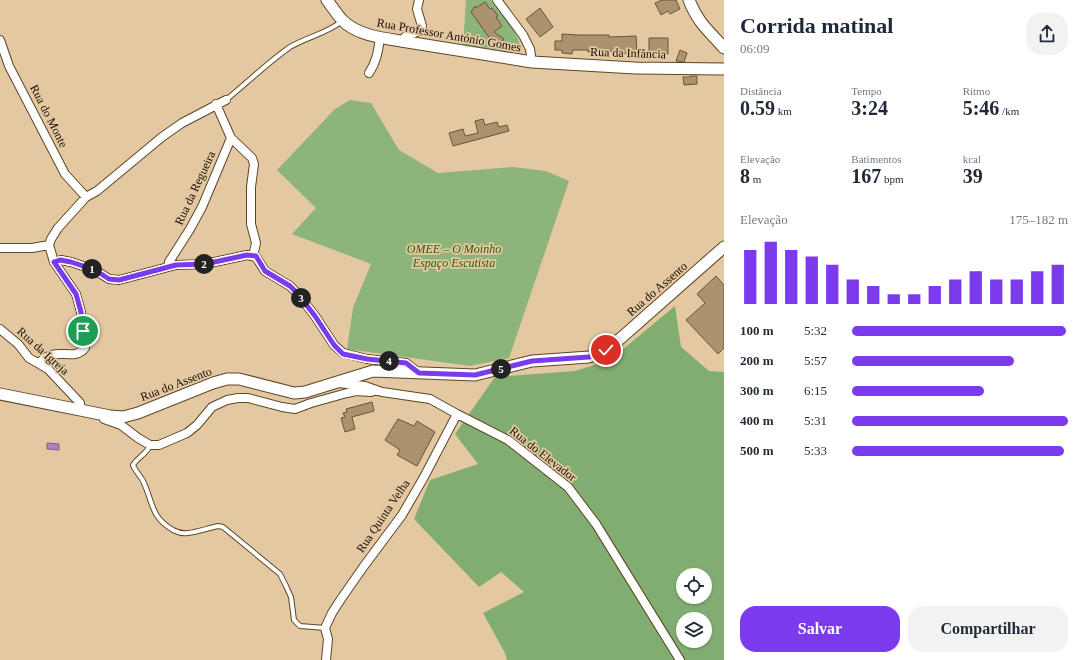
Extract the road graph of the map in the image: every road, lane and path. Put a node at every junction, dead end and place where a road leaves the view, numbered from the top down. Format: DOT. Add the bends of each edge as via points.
graph roads {
  1 [pos="327,0"];
  2 [pos="419,0"];
  3 [pos="497,0"];
  4 [pos="689,0"];
  5 [pos="343,21"];
  6 [pos="380,38"];
  7 [pos="0,40"];
  8 [pos="401,41"];
  9 [pos="724,48"];
  10 [pos="532,62"];
  11 [pos="724,69"];
  12 [pos="369,73"];
  13 [pos="226,100"];
  14 [pos="216,104"];
  15 [pos="231,138"];
  16 [pos="86,197"];
  17 [pos="49,245"];
  18 [pos="724,247"];
  19 [pos="0,248"];
  20 [pos="253,256"];
  21 [pos="54,262"];
  22 [pos="168,267"];
  23 [pos="0,329"];
  24 [pos="39,363"];
  25 [pos="419,373"];
  26 [pos="334,383"];
  27 [pos="376,390"];
  28 [pos="0,394"];
  29 [pos="83,411"];
  30 [pos="457,414"];
  31 [pos="150,445"];
  32 [pos="325,628"];
  33 [pos="326,660"];
  34 [pos="680,660"];
  1 -- 5 [label="street, Rua Professor António Gomes"];
  2 -- 8 [label="street" via="417,9 421,30"];
  3 -- 10 [label="street" via="523,35 530,49"];
  4 -- 9 [label="street" via="704,28"];
  5 -- 6 [label="street, Rua Professor António Gomes" via="354,29"];
  5 -- 13 [label="lane" via="291,47"];
  6 -- 8 [label="street, Rua Professor António Gomes"];
  6 -- 12 [label="street" via="375,64"];
  7 -- 16 [label="street, Rua do Monte" via="9,66 65,174"];
  8 -- 10 [label="street, Rua Professor António Gomes"];
  10 -- 11 [label="street, Rua da Infância" via="635,68"];
  13 -- 14 [label="street"];
  14 -- 15 [label="street"];
  14 -- 16 [label="street" via="162,137 97,191"];
  15 -- 20 [label="street" via="248,153 254,164 251,224 256,243"];
  15 -- 22 [label="street, Rua da Regueira" via="202,207"];
  16 -- 17 [label="street" via="58,228"];
  17 -- 19 [label="street"];
  17 -- 21 [label="street"];
  18 -- 25 [label="street, Rua do Assento" via="606,350 589,357 532,361 475,375"];
  20 -- 22 [label="street"];
  20 -- 25 [label="street" via="256,256 265,271 297,293 343,354 406,363"];
  21 -- 22 [label="street" via="71,262 95,270 109,279 119,280"];
  21 -- 24 [label="street" via="76,294 85,348 76,355 51,354"];
  23 -- 24 [label="street, Rua da Igreja" via="18,344 29,358"];
  24 -- 29 [label="street, Rua da Igreja" via="80,403"];
  25 -- 26 [label="street, Rua do Assento" via="373,371"];
  26 -- 27 [label="street, Rua do Elevador" via="365,386"];
  26 -- 29 [label="street, Rua do Assento" via="294,393 239,379 227,379 123,417"];
  27 -- 30 [label="street, Rua do Elevador" via="430,399"];
  27 -- 31 [label="street" via="347,393 295,409 248,398 227,400 212,407 187,433 159,445"];
  28 -- 29 [label="street, Rua do Assento"];
  29 -- 31 [label="street" via="121,425"];
  30 -- 32 [label="street, Rua Quinta Velha" via="402,515 364,566 332,613"];
  30 -- 34 [label="street, Rua do Elevador" via="508,440 568,487 596,524"];
  31 -- 32 [label="lane" via="148,451 133,465 150,504 166,526 187,534 223,527 280,574 290,597 294,620 300,626"];
  32 -- 33 [label="street" via="328,639"];
}
